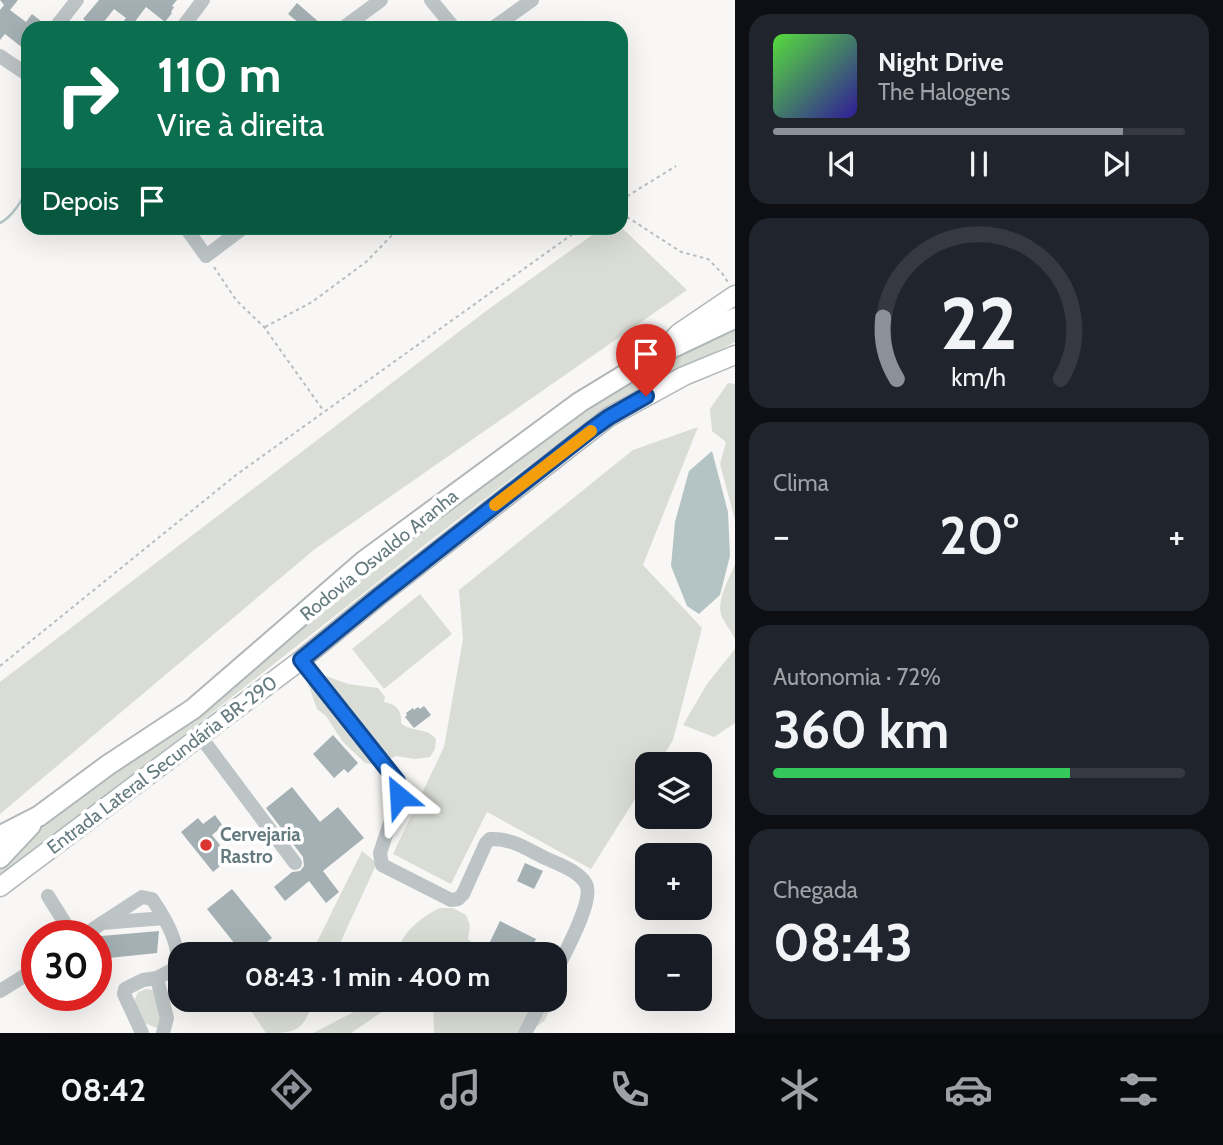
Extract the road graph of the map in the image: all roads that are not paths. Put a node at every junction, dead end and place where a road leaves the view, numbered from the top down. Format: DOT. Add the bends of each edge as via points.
graph roads {
  1 [pos="77,0"];
  2 [pos="203,0"];
  3 [pos="381,0"];
  4 [pos="532,0"];
  5 [pos="435,4"];
  6 [pos="60,21"];
  7 [pos="187,21"];
  8 [pos="352,21"];
  9 [pos="448,21"];
  10 [pos="504,21"];
  11 [pos="0,55"];
  12 [pos="21,66"];
  13 [pos="191,235"];
  14 [pos="234,235"];
  15 [pos="732,289"];
  16 [pos="735,318"];
  17 [pos="657,355"];
  18 [pos="735,355"];
  19 [pos="301,660"];
  20 [pos="200,736"];
  21 [pos="39,816"];
  22 [pos="0,836"];
  23 [pos="0,858"];
  24 [pos="295,863"];
  25 [pos="0,887"];
  26 [pos="48,896"];
  27 [pos="164,918"];
  28 [pos="63,920"];
  29 [pos="107,920"];
  30 [pos="112,922"];
  31 [pos="567,946"];
  32 [pos="21,978"];
  33 [pos="157,978"];
  34 [pos="0,991"];
  35 [pos="536,1012"];
  36 [pos="142,1033"];
  37 [pos="163,1033"];
  38 [pos="525,1033"];
  1 -- 6 [label="street"];
  2 -- 7 [label="street"];
  3 -- 8 [label="street"];
  4 -- 10 [label="street"];
  5 -- 9 [label="street"];
  11 -- 12 [label="street"];
  13 -- 14 [label="street" via="206,256"];
  15 -- 17 [label="main road"];
  16 -- 17 [label="highway, Rodovia Osvaldo Aranha"];
  17 -- 21 [label="highway, Rodovia Osvaldo Aranha" via="580,402 437,506 364,561 193,709"];
  18 -- 19 [label="main road, Entrada Lateral Secundária BR-290" via="684,376 609,417"];
  19 -- 20 [label="main road, Entrada Lateral Secundária BR-290"];
  19 -- 31 [label="street" via="399,787 380,853 382,865 450,900 458,899 486,843 505,838 563,866 586,883 588,898"];
  20 -- 24 [label="street"];
  20 -- 25 [label="main road, Entrada Lateral Secundária BR-290"];
  21 -- 22 [label="highway, Rodovia Osvaldo Aranha"];
  21 -- 23 [label="highway, Rodovia Osvaldo Aranha"];
  26 -- 28 [label="street"];
  27 -- 29 [label="street" via="152,899 142,897"];
  27 -- 30 [label="street"];
  27 -- 33 [label="street" via="177,963"];
  32 -- 34 [label="street"];
  33 -- 36 [label="street" via="125,989"];
  33 -- 37 [label="street" via="167,1018"];
  35 -- 38 [label="street"];
}
